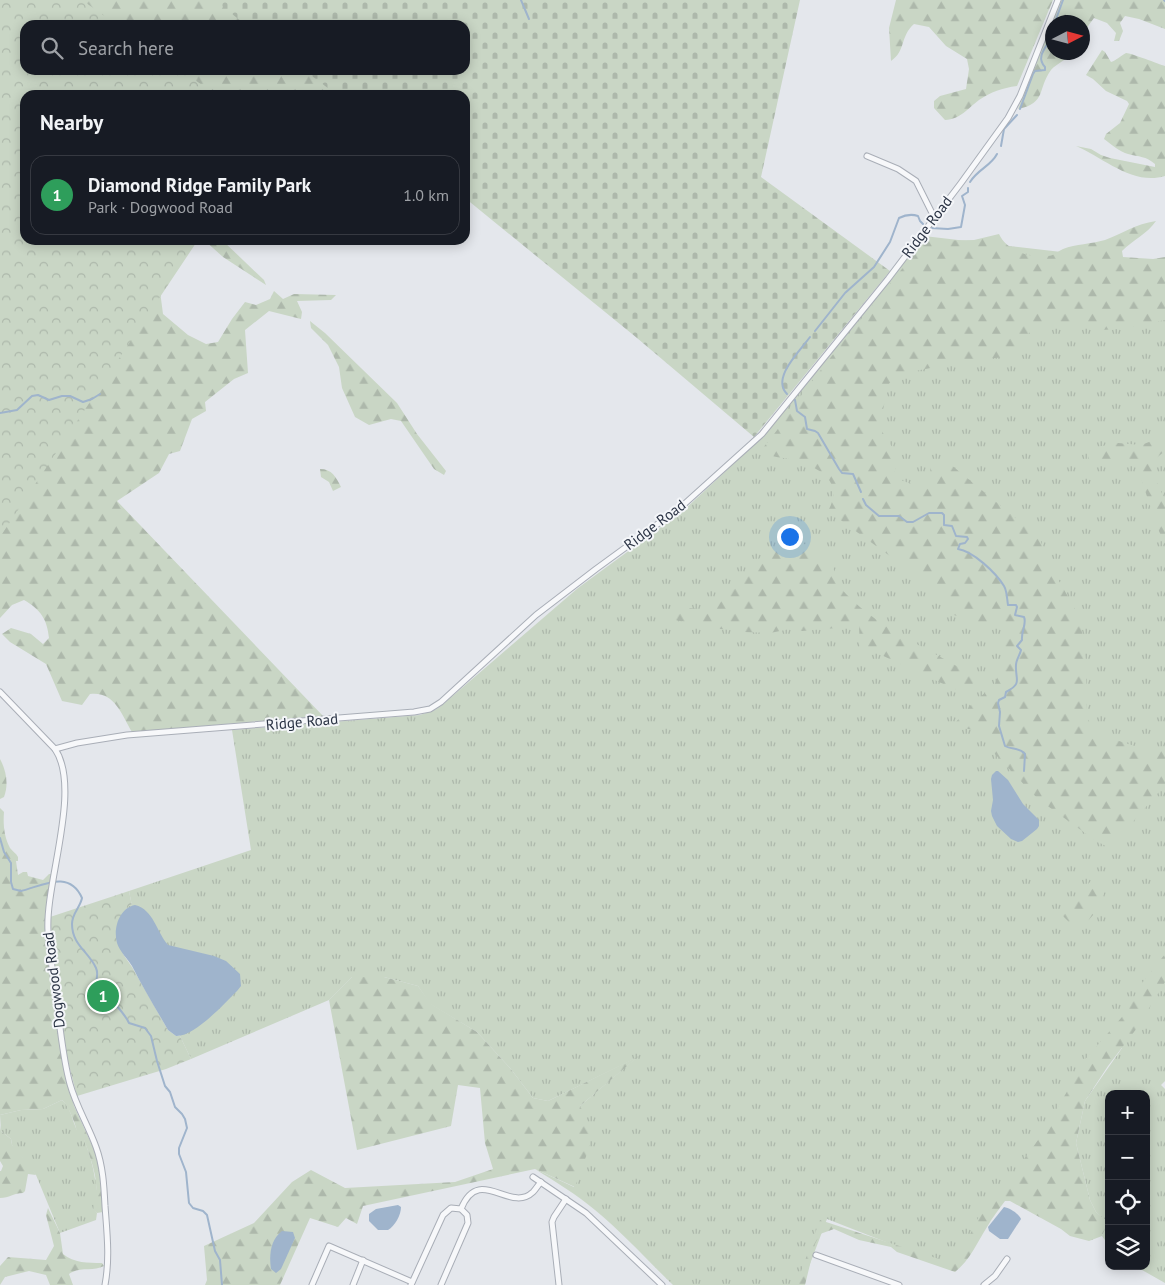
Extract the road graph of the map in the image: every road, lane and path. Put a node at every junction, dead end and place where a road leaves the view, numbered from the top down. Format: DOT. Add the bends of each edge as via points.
graph roads {
  1 [pos="1058,0"];
  2 [pos="867,156"];
  3 [pos="934,217"];
  4 [pos="0,692"];
  5 [pos="54,749"];
  6 [pos="532,1177"];
  7 [pos="541,1182"];
  8 [pos="566,1199"];
  9 [pos="461,1208"];
  10 [pos="816,1255"];
  11 [pos="1006,1259"];
  12 [pos="363,1260"];
  13 [pos="412,1283"];
  14 [pos="105,1285"];
  15 [pos="312,1285"];
  16 [pos="353,1285"];
  17 [pos="441,1285"];
  18 [pos="559,1285"];
  19 [pos="662,1285"];
  20 [pos="899,1285"];
  21 [pos="984,1285"];
  1 -- 3 [label="street, Ridge Road" via="1014,108"];
  2 -- 3 [label="street" via="898,169 916,181"];
  3 -- 5 [label="street, Ridge Road" via="762,434 682,508 536,615 436,706 414,712 127,735 77,742"];
  4 -- 5 [label="street, Dogwood Road"];
  5 -- 14 [label="street, Dogwood Road" via="62,762 64,778 48,933 66,1066 76,1102 102,1168 109,1256"];
  6 -- 7 [label="street"];
  7 -- 8 [label="street"];
  7 -- 9 [label="street" via="533,1192 522,1197 482,1189 473,1191"];
  8 -- 18 [label="street" via="552,1222"];
  8 -- 19 [label="street" via="597,1222"];
  9 -- 13 [label="street" via="451,1208 443,1215"];
  9 -- 17 [label="street" via="468,1223"];
  10 -- 20 [label="street"];
  11 -- 21 [label="street" via="995,1276"];
  12 -- 13 [label="street"];
  12 -- 15 [label="street" via="329,1246"];
  12 -- 16 [label="street"];
}
